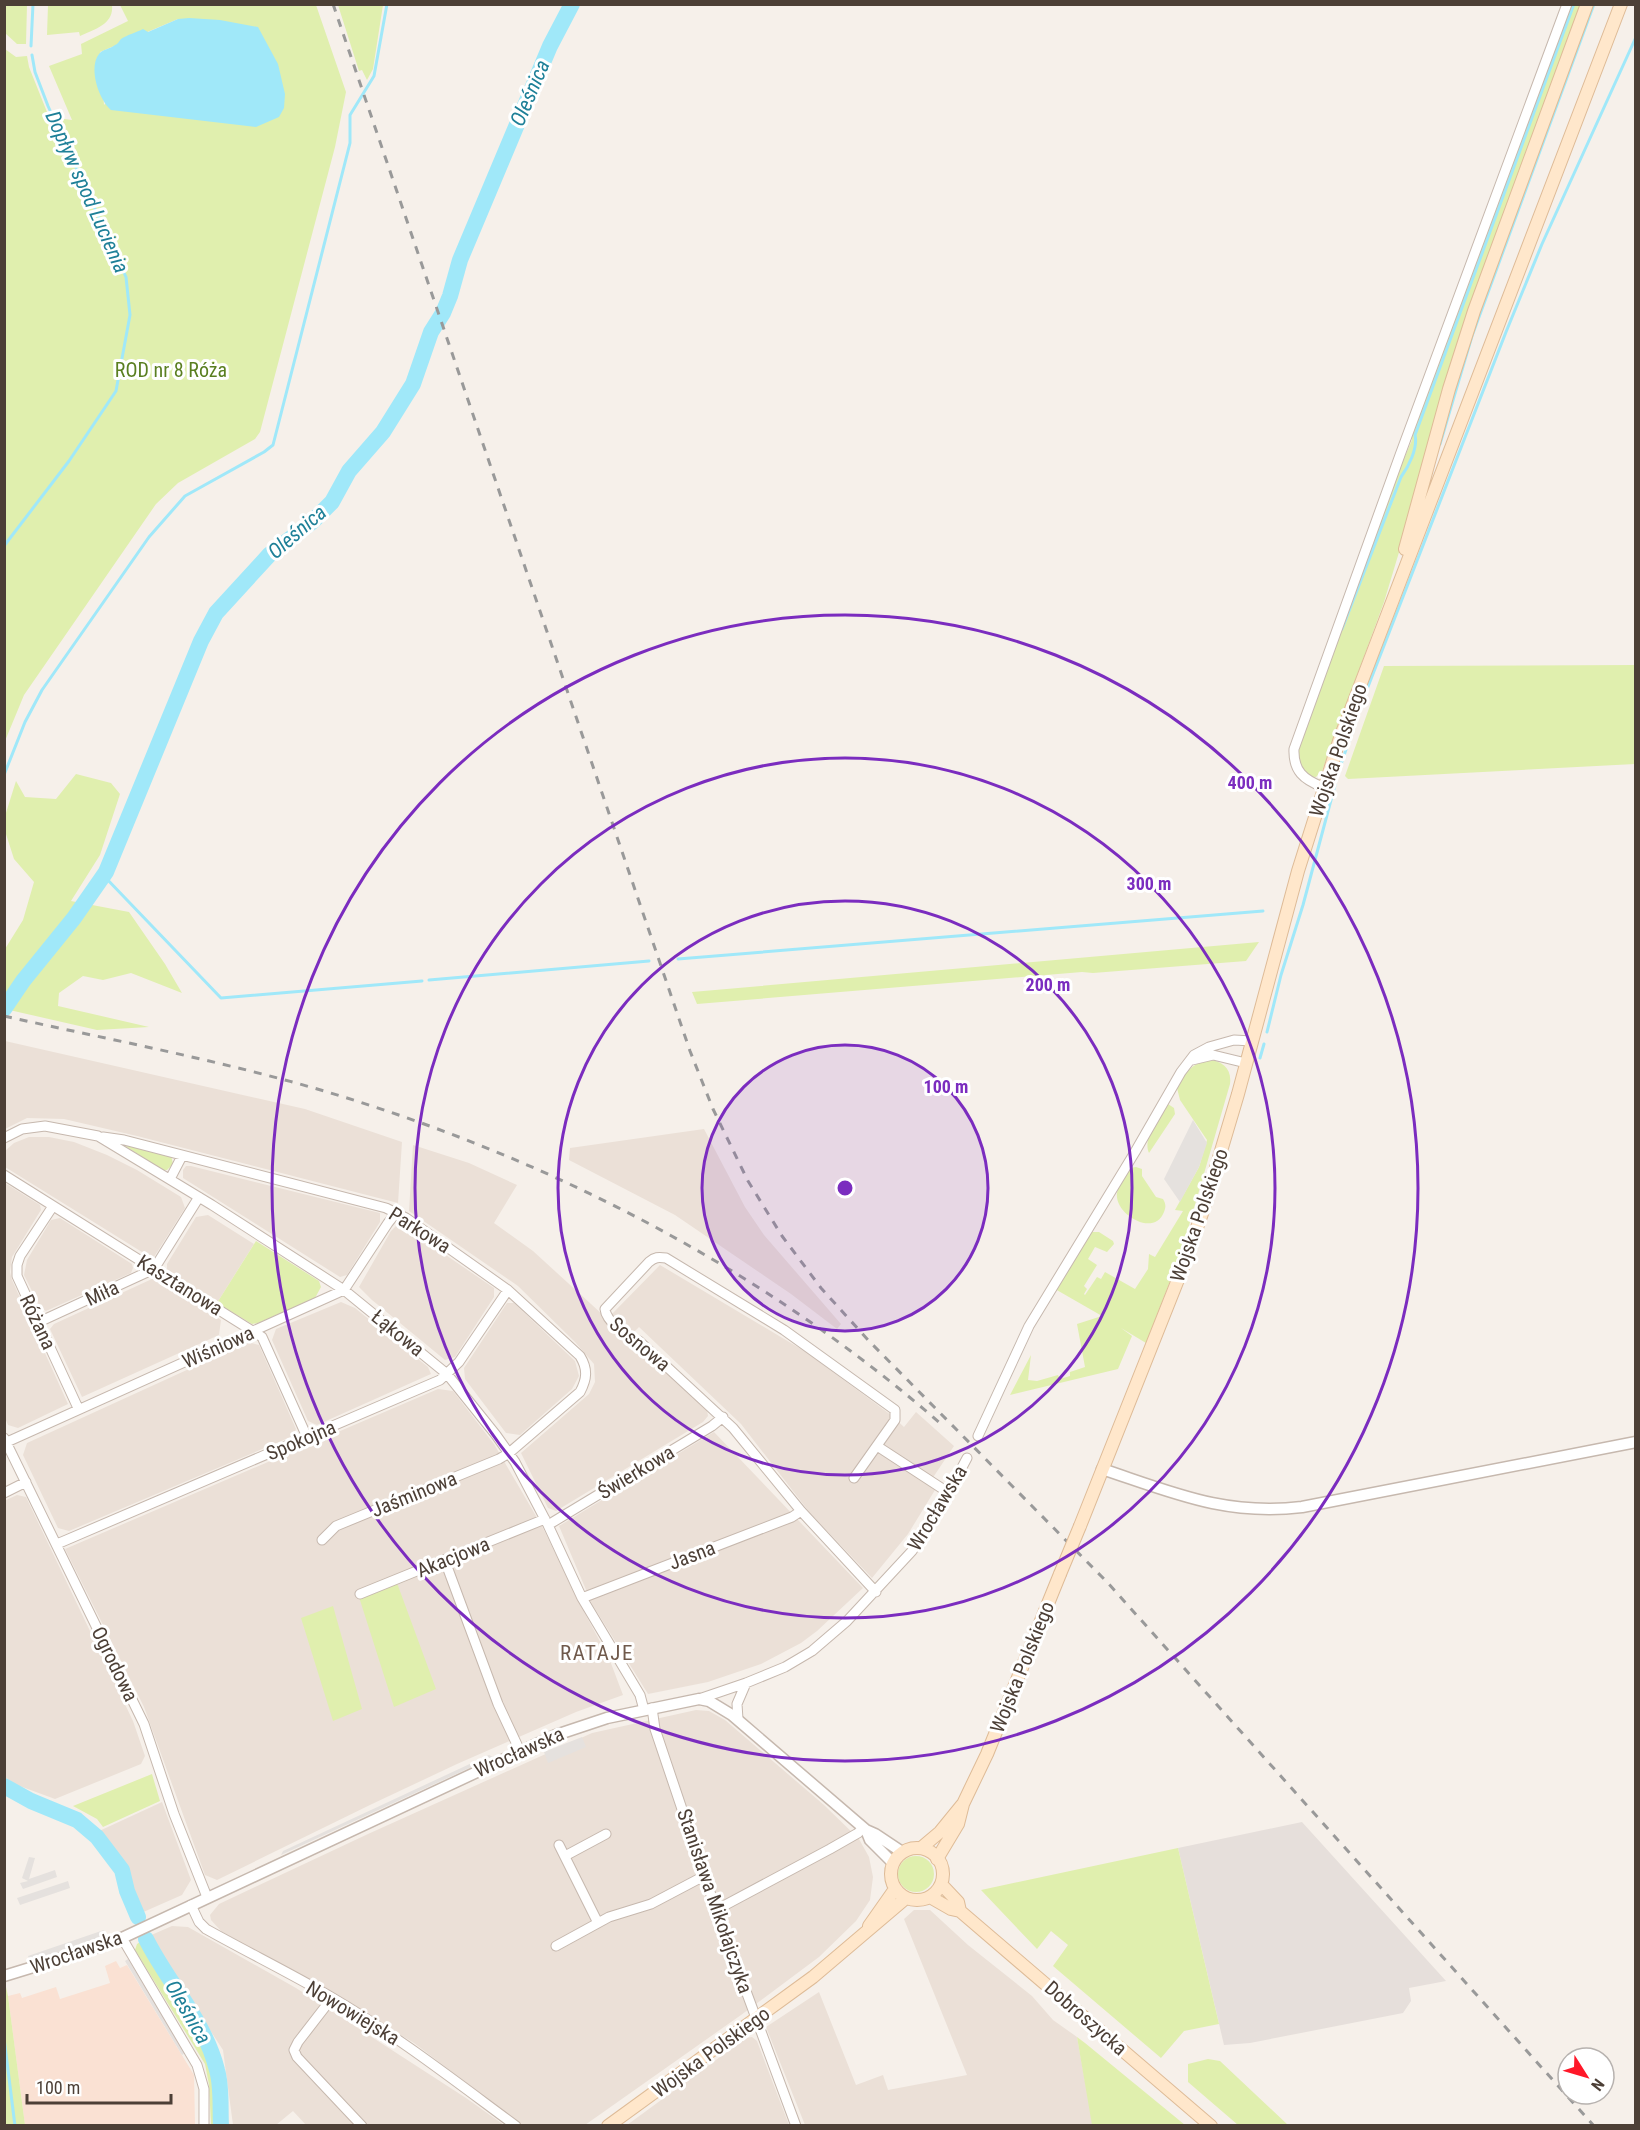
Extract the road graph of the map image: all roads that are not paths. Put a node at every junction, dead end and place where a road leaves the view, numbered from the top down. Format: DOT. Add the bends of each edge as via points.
graph roads {
  1 [pos="1567,4"];
  2 [pos="1621,4"];
  3 [pos="1586,9"];
  4 [pos="1388,610"];
  5 [pos="1323,787"];
  6 [pos="1252,1041"];
  7 [pos="1189,1060"];
  8 [pos="1246,1063"];
  9 [pos="98,1136"];
  10 [pos="4,1138"];
  11 [pos="182,1156"];
  12 [pos="4,1175"];
  13 [pos="170,1179"];
  14 [pos="199,1197"];
  15 [pos="53,1206"];
  16 [pos="396,1213"];
  17 [pos="154,1269"];
  18 [pos="344,1290"];
  19 [pos="508,1290"];
  20 [pos="39,1322"];
  21 [pos="254,1331"];
  22 [pos="447,1374"];
  23 [pos="78,1408"];
  24 [pos="723,1417"];
  25 [pos="978,1436"];
  26 [pos="307,1437"];
  27 [pos="6,1440"];
  28 [pos="1635,1442"];
  29 [pos="877,1446"];
  30 [pos="508,1453"];
  31 [pos="967,1458"];
  32 [pos="1102,1468"];
  33 [pos="854,1478"];
  34 [pos="26,1482"];
  35 [pos="4,1493"];
  36 [pos="949,1493"];
  37 [pos="801,1511"];
  38 [pos="547,1522"];
  39 [pos="322,1540"];
  40 [pos="57,1544"];
  41 [pos="445,1560"];
  42 [pos="876,1592"];
  43 [pos="360,1594"];
  44 [pos="582,1598"];
  45 [pos="746,1683"];
  46 [pos="699,1699"];
  47 [pos="648,1709"];
  48 [pos="738,1719"];
  49 [pos="520,1751"];
  50 [pos="963,1804"];
  51 [pos="864,1829"];
  52 [pos="606,1834"];
  53 [pos="560,1845"];
  54 [pos="921,1848"];
  55 [pos="902,1852"];
  56 [pos="565,1856"];
  57 [pos="937,1859"];
  58 [pos="893,1863"];
  59 [pos="706,1875"];
  60 [pos="941,1884"];
  61 [pos="895,1889"];
  62 [pos="207,1897"];
  63 [pos="930,1897"];
  64 [pos="906,1898"];
  65 [pos="191,1905"];
  66 [pos="716,1910"];
  67 [pos="960,1911"];
  68 [pos="598,1923"];
  69 [pos="867,1930"];
  70 [pos="122,1938"];
  71 [pos="556,1946"];
  72 [pos="4,1976"];
  73 [pos="332,1998"];
  74 [pos="757,2019"];
  75 [pos="204,2126"];
  76 [pos="362,2126"];
  77 [pos="516,2126"];
  78 [pos="608,2126"];
  79 [pos="796,2126"];
  80 [pos="1211,2126"];
  1 -- 5 [label="street" via="1294,749 1298,772"];
  2 -- 4 [label="main road"];
  3 -- 4 [label="main road" via="1474,311"];
  4 -- 5 [label="main road, Wojska Polskiego"];
  5 -- 6 [label="main road, Wojska Polskiego"];
  6 -- 7 [label="street" via="1222,1042"];
  6 -- 8 [label="main road, Wojska Polskiego"];
  7 -- 8 [label="street" via="1213,1055"];
  7 -- 25 [label="street" via="1029,1326"];
  8 -- 32 [label="main road, Wojska Polskiego" via="1183,1267"];
  9 -- 10 [label="street, Łąkowa" via="45,1126 22,1129"];
  9 -- 11 [label="street, Parkowa"];
  9 -- 13 [label="street, Łąkowa"];
  11 -- 13 [label="street"];
  11 -- 16 [label="street, Parkowa"];
  12 -- 15 [label="street, Kasztanowa"];
  13 -- 14 [label="street, Łąkowa"];
  14 -- 17 [label="street"];
  14 -- 18 [label="street, Łąkowa"];
  15 -- 17 [label="street, Kasztanowa"];
  15 -- 20 [label="street, Różana" via="17,1265 16,1276"];
  16 -- 18 [label="street"];
  16 -- 19 [label="street, Parkowa"];
  17 -- 20 [label="street, Miła"];
  17 -- 21 [label="street, Kasztanowa"];
  18 -- 21 [label="street, Wiśniowa"];
  18 -- 22 [label="street, Łąkowa"];
  19 -- 22 [label="street, Spokojna"];
  19 -- 30 [label="street, Parkowa" via="586,1365 585,1384 580,1392"];
  20 -- 23 [label="street, Różana"];
  21 -- 23 [label="street, Wiśniowa"];
  21 -- 26 [label="street, Kasztanowa" via="262,1336"];
  22 -- 26 [label="street, Spokojna"];
  22 -- 30 [label="street, Łąkowa"];
  23 -- 27 [label="street, Wiśniowa"];
  24 -- 29 [label="street, Sosnowa" via="605,1313 608,1304 654,1258 666,1258 784,1330 891,1406 897,1414 895,1420"];
  24 -- 37 [label="street, Sosnowa"];
  24 -- 38 [label="street, Świerkowa"];
  26 -- 40 [label="street, Spokojna"];
  27 -- 34 [label="street, Ogrodowa"];
  28 -- 32 [label="street" via="1276,1510 1200,1502"];
  29 -- 33 [label="street, Sosnowa"];
  29 -- 36 [label="street"];
  30 -- 38 [label="street, Łąkowa"];
  30 -- 39 [label="street, Jaśminowa" via="336,1526"];
  31 -- 36 [label="street, Wrocławska"];
  32 -- 50 [label="main road, Wojska Polskiego, bridge" via="987,1754"];
  34 -- 35 [label="street"];
  34 -- 40 [label="street, Ogrodowa"];
  36 -- 42 [label="street, Wrocławska" via="912,1551"];
  37 -- 42 [label="street, Sosnowa"];
  37 -- 44 [label="street, Jasna"];
  38 -- 41 [label="street, Akacjowa"];
  38 -- 44 [label="street, Łąkowa"];
  40 -- 62 [label="street, Ogrodowa" via="144,1724"];
  41 -- 43 [label="street, Akacjowa"];
  41 -- 49 [label="street" via="498,1704"];
  42 -- 45 [label="street, Wrocławska" via="812,1651"];
  44 -- 47 [label="street, Łąkowa"];
  45 -- 46 [label="street, Wrocławska"];
  45 -- 48 [label="street" via="737,1704"];
  46 -- 47 [label="street, Wrocławska"];
  46 -- 48 [label="street"];
  47 -- 49 [label="street, Wrocławska" via="586,1724"];
  47 -- 59 [label="street, Stanisława Mikołajczyka"];
  48 -- 51 [label="street"];
  49 -- 62 [label="street, Wrocławska"];
  50 -- 54 [label="main road, Wojska Polskiego"];
  50 -- 57 [label="main road, Wojska Polskiego" via="958,1824"];
  51 -- 55 [label="street"];
  51 -- 58 [label="street"];
  51 -- 66 [label="street"];
  52 -- 56 [label="street"];
  53 -- 56 [label="street"];
  54 -- 55 [label="main road"];
  54 -- 57 [label="main road"];
  55 -- 58 [label="main road"];
  56 -- 68 [label="street"];
  57 -- 60 [label="main road" via="942,1868"];
  58 -- 61 [label="main road"];
  59 -- 66 [label="street, Stanisława Mikołajczyka"];
  59 -- 68 [label="street" via="651,1904"];
  60 -- 63 [label="main road"];
  60 -- 67 [label="main road, Dobroszycka" via="958,1902"];
  61 -- 64 [label="main road"];
  61 -- 69 [label="main road, Wojska Polskiego"];
  62 -- 65 [label="street, Wrocławska"];
  63 -- 64 [label="main road"];
  63 -- 67 [label="main road, Dobroszycka"];
  64 -- 69 [label="main road, Wojska Polskiego"];
  65 -- 70 [label="street, Wrocławska"];
  65 -- 73 [label="street, Nowowiejska" via="206,1929"];
  66 -- 74 [label="street, Stanisława Mikołajczyka"];
  67 -- 80 [label="main road, Dobroszycka"];
  68 -- 71 [label="street"];
  69 -- 74 [label="main road, Wojska Polskiego" via="830,1964"];
  70 -- 72 [label="street, Wrocławska"];
  70 -- 75 [label="street" via="198,2065 204,2089"];
  73 -- 76 [label="street" via="294,2050"];
  73 -- 77 [label="street, Nowowiejska" via="412,2049"];
  74 -- 78 [label="main road, Wojska Polskiego"];
  74 -- 79 [label="street, Stanisława Mikołajczyka"];
}
